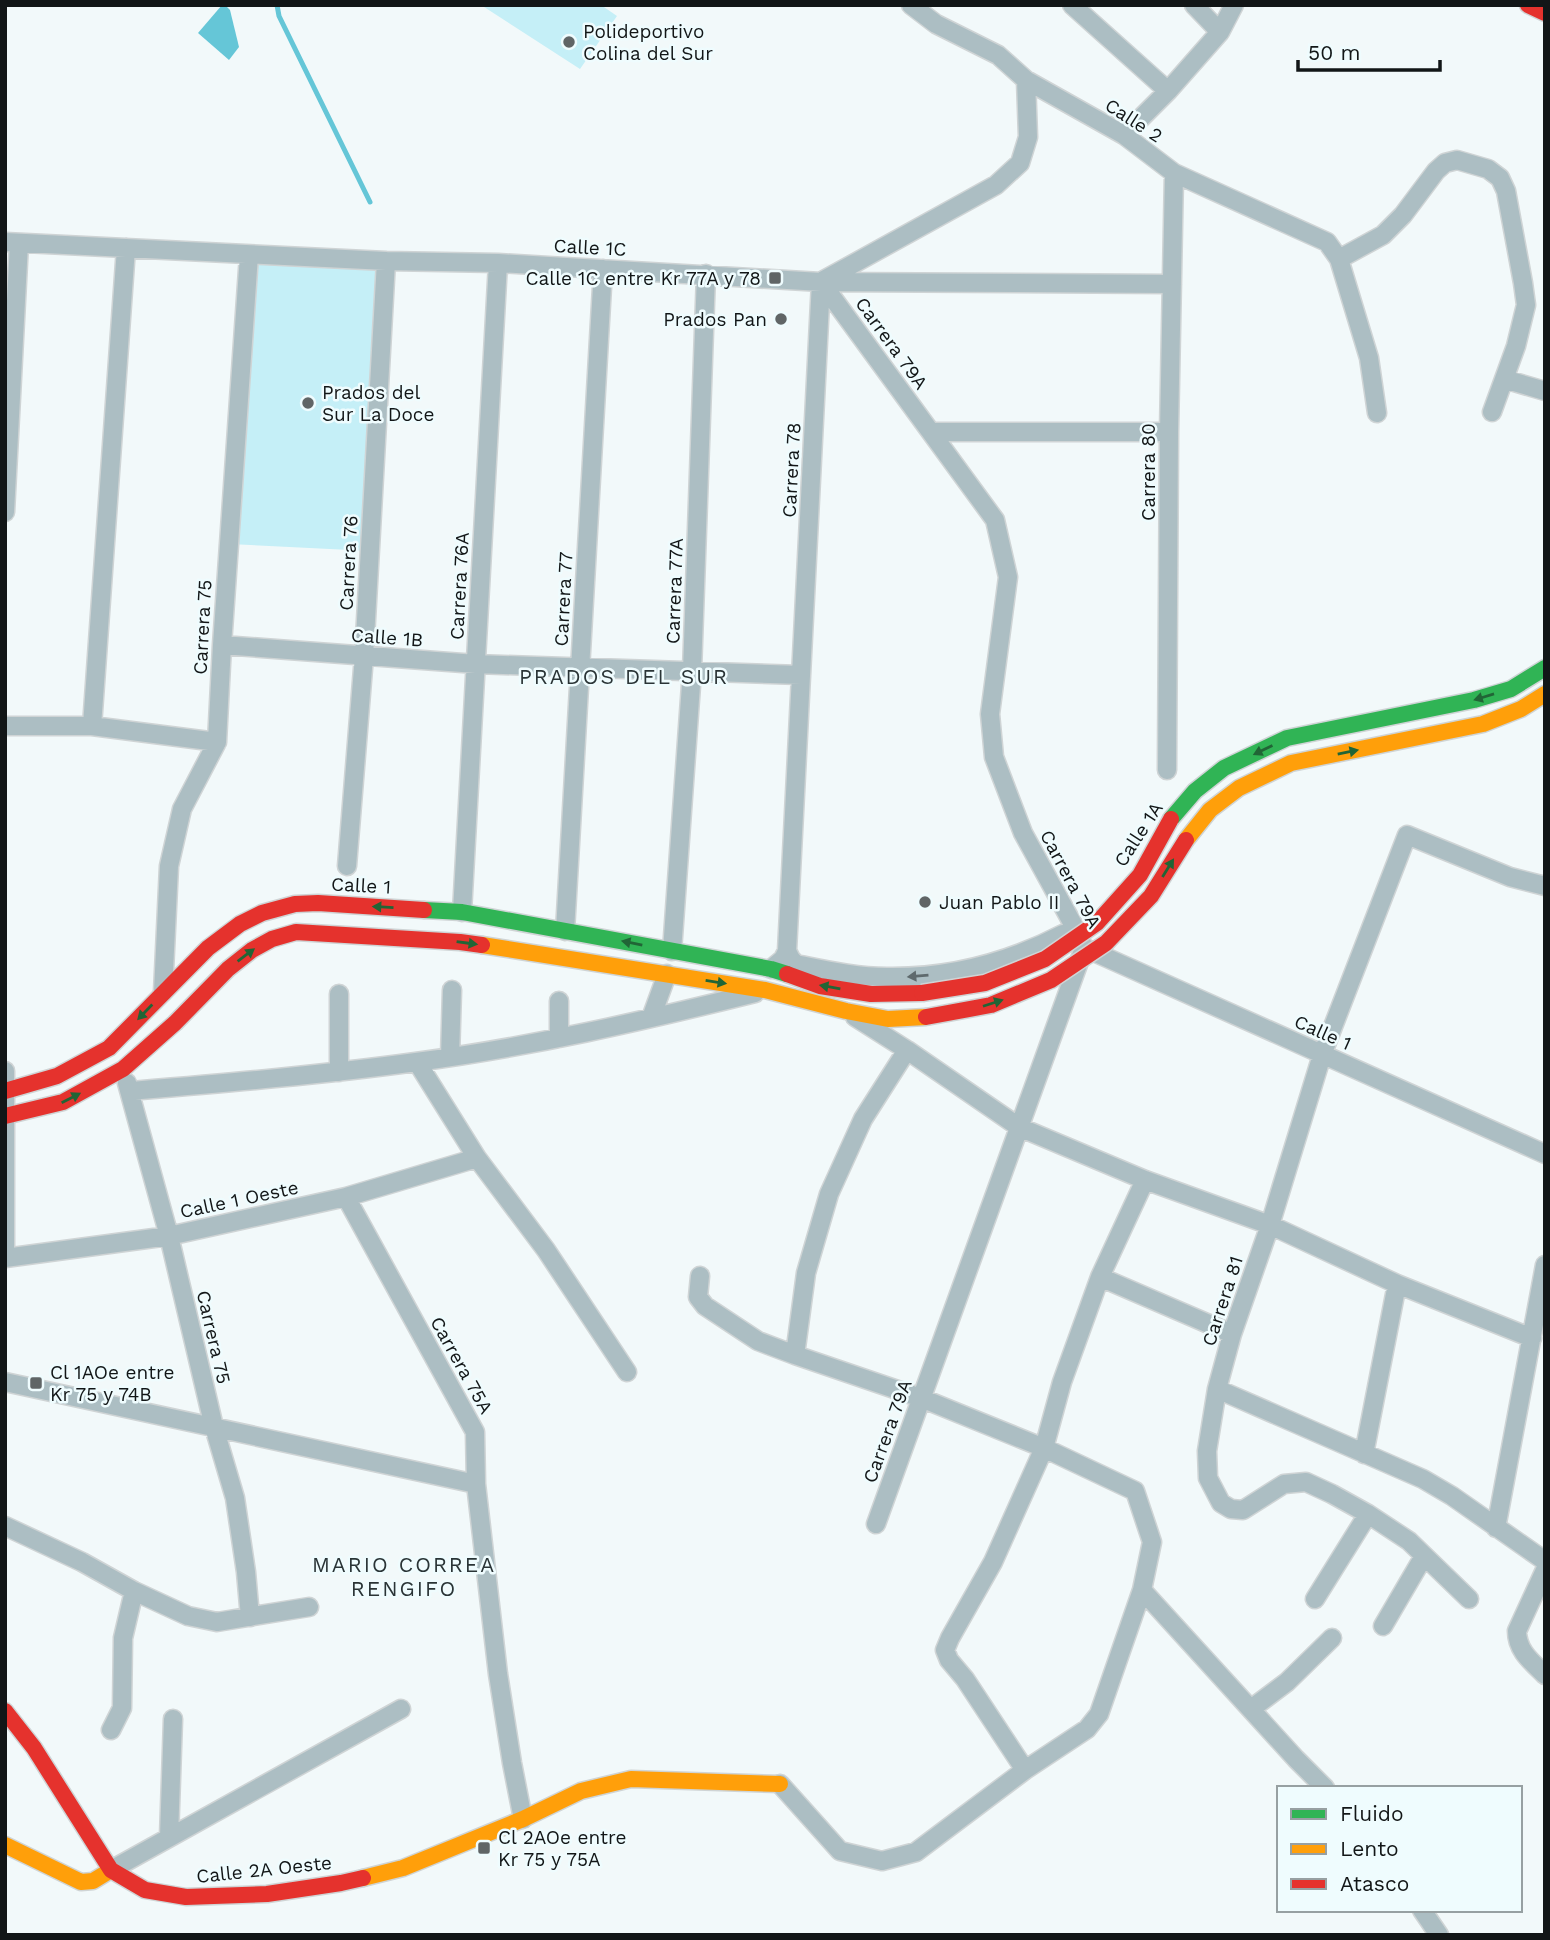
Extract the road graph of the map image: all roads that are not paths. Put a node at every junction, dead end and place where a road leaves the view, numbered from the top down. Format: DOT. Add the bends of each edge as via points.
graph roads {
  1 [pos="911,5"];
  2 [pos="1072,5"];
  3 [pos="1194,5"];
  4 [pos="1234,5"];
  5 [pos="1528,5"];
  6 [pos="1545,13"];
  7 [pos="1220,32"];
  8 [pos="1026,80"];
  9 [pos="1168,91"];
  10 [pos="1124,135"];
  11 [pos="1174,173"];
  12 [pos="12,243"];
  13 [pos="126,248"];
  14 [pos="249,255"];
  15 [pos="1339,259"];
  16 [pos="386,261"];
  17 [pos="498,263"];
  18 [pos="603,269"];
  19 [pos="706,274"];
  20 [pos="821,282"];
  21 [pos="1172,284"];
  22 [pos="1504,379"];
  23 [pos="1545,391"];
  24 [pos="1492,412"];
  25 [pos="1377,413"];
  26 [pos="931,432"];
  27 [pos="1169,432"];
  28 [pos="5,512"];
  29 [pos="222,645"];
  30 [pos="364,656"];
  31 [pos="476,664"];
  32 [pos="580,668"];
  33 [pos="1545,668"];
  34 [pos="692,671"];
  35 [pos="801,675"];
  36 [pos="1545,694"];
  37 [pos="5,726"];
  38 [pos="92,726"];
  39 [pos="218,742"];
  40 [pos="1167,770"];
  41 [pos="347,866"];
  42 [pos="1545,886"];
  43 [pos="462,912"];
  44 [pos="1075,928"];
  45 [pos="565,931"];
  46 [pos="1084,948"];
  47 [pos="672,951"];
  48 [pos="787,951"];
  49 [pos="771,969"];
  50 [pos="667,974"];
  51 [pos="452,990"];
  52 [pos="765,990"];
  53 [pos="163,992"];
  54 [pos="340,994"];
  55 [pos="559,1001"];
  56 [pos="846,1011"];
  57 [pos="651,1018"];
  58 [pos="559,1038"];
  59 [pos="907,1050"];
  60 [pos="1322,1055"];
  61 [pos="450,1057"];
  62 [pos="417,1062"];
  63 [pos="123,1069"];
  64 [pos="5,1071"];
  65 [pos="340,1072"];
  66 [pos="6,1091"];
  67 [pos="130,1091"];
  68 [pos="6,1116"];
  69 [pos="1020,1127"];
  70 [pos="1545,1154"];
  71 [pos="477,1158"];
  72 [pos="1145,1180"];
  73 [pos="346,1197"];
  74 [pos="1270,1225"];
  75 [pos="169,1236"];
  76 [pos="5,1256"];
  77 [pos="1545,1265"];
  78 [pos="700,1276"];
  79 [pos="1100,1277"];
  80 [pos="1397,1284"];
  81 [pos="1233,1334"];
  82 [pos="1532,1338"];
  83 [pos="795,1355"];
  84 [pos="627,1372"];
  85 [pos="5,1382"];
  86 [pos="1217,1389"];
  87 [pos="921,1398"];
  88 [pos="214,1427"];
  89 [pos="1044,1448"];
  90 [pos="1364,1454"];
  91 [pos="476,1484"];
  92 [pos="1368,1514"];
  93 [pos="876,1524"];
  94 [pos="5,1527"];
  95 [pos="1496,1528"];
  96 [pos="1424,1556"];
  97 [pos="1545,1561"];
  98 [pos="1545,1570"];
  99 [pos="1142,1590"];
  100 [pos="134,1591"];
  101 [pos="1314,1599"];
  102 [pos="1469,1600"];
  103 [pos="309,1606"];
  104 [pos="250,1617"];
  105 [pos="1382,1626"];
  106 [pos="1332,1638"];
  107 [pos="1545,1675"];
  108 [pos="401,1709"];
  109 [pos="1251,1709"];
  110 [pos="5,1712"];
  111 [pos="173,1719"];
  112 [pos="111,1730"];
  113 [pos="1025,1770"];
  114 [pos="780,1784"];
  115 [pos="1323,1786"];
  116 [pos="523,1819"];
  117 [pos="169,1837"];
  118 [pos="5,1845"];
  119 [pos="111,1870"];
  120 [pos="1423,1912"];
  121 [pos="1439,1935"];
  1 -- 8 [label="street, Calle 2" via="936,24 998,55"];
  2 -- 9 [label="street"];
  3 -- 7 [label="street"];
  4 -- 7 [label="street"];
  5 -- 6 [label="street"];
  7 -- 9 [label="street"];
  8 -- 10 [label="street, Calle 2"];
  8 -- 20 [label="street" via="1028,137 1020,163 996,185"];
  9 -- 10 [label="street"];
  10 -- 11 [label="street, Calle 2"];
  11 -- 15 [label="street, Calle 2" via="1327,242"];
  11 -- 21 [label="street, Carrera 80"];
  12 -- 13 [label="street, Calle 1C"];
  12 -- 28 [label="street"];
  13 -- 14 [label="street, Calle 1C"];
  13 -- 38 [label="street"];
  14 -- 16 [label="street, Calle 1C"];
  14 -- 29 [label="street, Carrera 75"];
  15 -- 22 [label="street" via="1384,235 1445,163 1457,160 1489,169 1506,191 1526,305"];
  15 -- 25 [label="street" via="1369,358"];
  16 -- 17 [label="street, Calle 1C"];
  16 -- 30 [label="street, Carrera 76"];
  17 -- 18 [label="street, Calle 1C"];
  17 -- 31 [label="street, Carrera 76A"];
  18 -- 19 [label="street, Calle 1C"];
  18 -- 32 [label="street, Carrera 77"];
  19 -- 20 [label="street, Calle 1C"];
  19 -- 34 [label="street, Carrera 77A"];
  20 -- 21 [label="street, Calle 1C"];
  20 -- 26 [label="street, Carrera 79A"];
  20 -- 35 [label="street, Carrera 78"];
  21 -- 27 [label="street, Carrera 80"];
  22 -- 23 [label="street"];
  22 -- 24 [label="street"];
  26 -- 27 [label="street"];
  26 -- 44 [label="street, Carrera 79A" via="995,520 1008,577 990,714 994,757 1023,833"];
  27 -- 40 [label="street, Carrera 80"];
  29 -- 30 [label="street, Calle 1B"];
  29 -- 39 [label="street, Carrera 75"];
  30 -- 31 [label="street, Calle 1B"];
  30 -- 41 [label="street, Carrera 76"];
  31 -- 32 [label="street, Calle 1B"];
  31 -- 43 [label="street, Carrera 76A"];
  32 -- 34 [label="street, Calle 1B"];
  32 -- 45 [label="street, Carrera 77"];
  33 -- 49 [label="street, Calle 1A, one-way, bridge" via="1511,689 1475,701 1287,738 1224,768 1195,791 1171,819 1140,875 1097,923 1045,960 985,983 922,993 870,994 820,986"];
  34 -- 35 [label="street, Calle 1B"];
  34 -- 47 [label="street, Carrera 77A"];
  35 -- 48 [label="street, Carrera 78"];
  56 -- 36 [label="street, one-way, bridge" via="888,1018 926,1017 991,1005 1051,980 1106,943 1151,895 1210,810 1239,788 1291,762 1483,724"];
  37 -- 38 [label="street"];
  38 -- 39 [label="street"];
  39 -- 53 [label="street, Carrera 75" via="182,809 169,866"];
  42 -- 60 [label="street, Carrera 81" via="1510,877 1407,835"];
  43 -- 45 [label="street, Calle 1"];
  43 -- 53 [label="street, Calle 1, one-way" via="295,904 240,924 208,947"];
  44 -- 46 [label="street, Carrera 79A"];
  44 -- 48 [label="street, one-way" via="1038,947 980,967 919,976 842,974 796,964"];
  47 -- 45 [label="street, Calle 1, one-way"];
  46 -- 60 [label="street, Calle 1"];
  46 -- 69 [label="street, Carrera 79A"];
  47 -- 49 [label="street, Calle 1"];
  48 -- 49 [label="street"];
  50 -- 52 [label="street, one-way"];
  50 -- 57 [label="street"];
  63 -- 50 [label="street, one-way" via="252,950 296,932 460,942"];
  51 -- 61 [label="street"];
  52 -- 56 [label="street"];
  52 -- 57 [label="street"];
  53 -- 66 [label="street, Calle 1, one-way" via="109,1048 57,1076"];
  54 -- 65 [label="street"];
  55 -- 58 [label="street"];
  56 -- 59 [label="street"];
  57 -- 58 [label="street"];
  58 -- 61 [label="street"];
  59 -- 69 [label="street"];
  59 -- 83 [label="street" via="863,1119 829,1194 806,1273"];
  60 -- 70 [label="street, Calle 1"];
  60 -- 74 [label="street, Carrera 81"];
  61 -- 62 [label="street"];
  62 -- 65 [label="street"];
  62 -- 71 [label="street"];
  63 -- 67 [label="street, Carrera 75"];
  68 -- 63 [label="street, one-way" via="63,1102"];
  64 -- 66 [label="street"];
  65 -- 67 [label="street"];
  66 -- 68 [label="street"];
  67 -- 75 [label="street, Carrera 75"];
  68 -- 76 [label="street"];
  69 -- 72 [label="street"];
  69 -- 87 [label="street, Carrera 79A"];
  71 -- 73 [label="street, Calle 1 Oeste"];
  71 -- 84 [label="street" via="546,1250"];
  72 -- 74 [label="street"];
  72 -- 79 [label="street"];
  73 -- 75 [label="street, Calle 1 Oeste"];
  73 -- 91 [label="street, Carrera 75A" via="475,1432"];
  74 -- 80 [label="street"];
  74 -- 81 [label="street, Carrera 81"];
  75 -- 76 [label="street, Calle 1 Oeste"];
  75 -- 88 [label="street, Carrera 75"];
  77 -- 82 [label="street"];
  78 -- 83 [label="street" via="698,1297 705,1306 758,1341"];
  79 -- 81 [label="street"];
  79 -- 89 [label="street"];
  80 -- 82 [label="street"];
  80 -- 90 [label="street"];
  81 -- 86 [label="street, Carrera 81"];
  82 -- 95 [label="street"];
  83 -- 87 [label="street"];
  85 -- 88 [label="street"];
  86 -- 90 [label="street"];
  86 -- 92 [label="street, Carrera 81" via="1207,1451 1208,1478 1221,1503 1243,1510 1284,1484 1306,1482"];
  87 -- 89 [label="street"];
  87 -- 93 [label="street, Carrera 79A"];
  88 -- 91 [label="street"];
  88 -- 104 [label="street, Carrera 75" via="235,1498"];
  89 -- 99 [label="street" via="1135,1491 1152,1542"];
  89 -- 113 [label="street" via="993,1562 945,1650"];
  90 -- 95 [label="street" via="1423,1479"];
  91 -- 116 [label="street, Carrera 75A" via="498,1674"];
  92 -- 96 [label="street, Carrera 81"];
  92 -- 101 [label="street"];
  94 -- 100 [label="street"];
  95 -- 97 [label="street"];
  96 -- 102 [label="street, Carrera 81"];
  96 -- 105 [label="street"];
  98 -- 107 [label="street" via="1517,1631 1517,1641"];
  99 -- 109 [label="street"];
  99 -- 113 [label="street" via="1099,1714 1087,1729"];
  100 -- 104 [label="street" via="188,1616 217,1622"];
  100 -- 112 [label="street" via="123,1638 122,1708"];
  103 -- 104 [label="street"];
  106 -- 109 [label="street"];
  108 -- 117 [label="street"];
  109 -- 115 [label="street"];
  110 -- 119 [label="street, Calle 2A Oeste" via="34,1748"];
  111 -- 117 [label="street"];
  113 -- 114 [label="street" via="916,1852 882,1861 840,1851"];
  114 -- 116 [label="street, Calle 2A Oeste" via="631,1779 581,1791"];
  116 -- 119 [label="street, Calle 2A Oeste" via="403,1868 267,1894 186,1898 145,1890"];
  117 -- 119 [label="street"];
  118 -- 119 [label="street" via="81,1881 93,1881"];
  120 -- 121 [label="street"];
}
